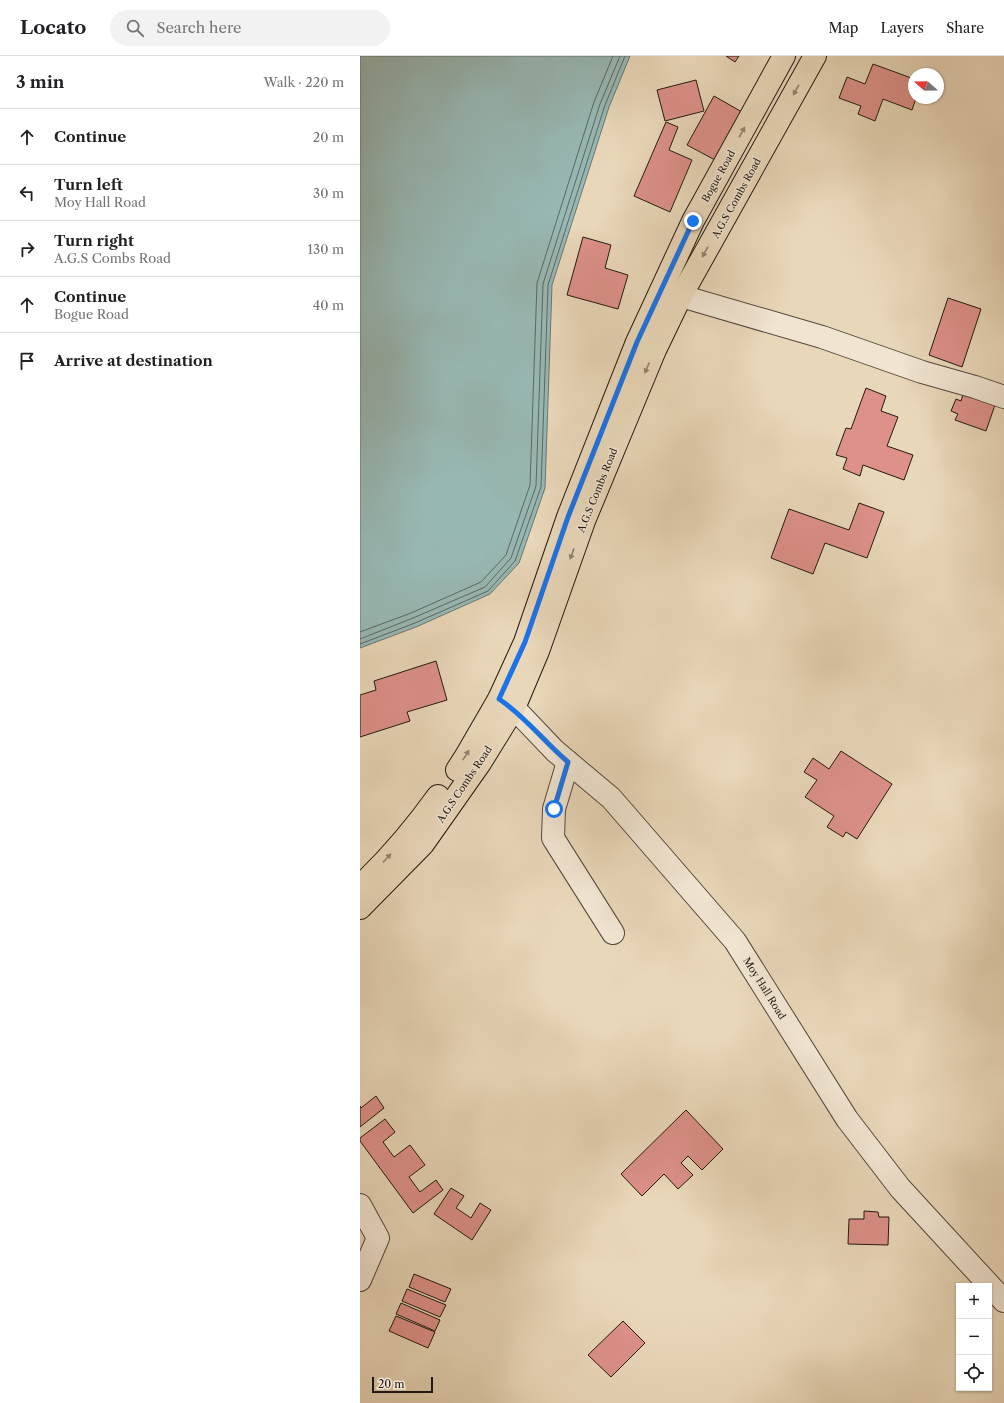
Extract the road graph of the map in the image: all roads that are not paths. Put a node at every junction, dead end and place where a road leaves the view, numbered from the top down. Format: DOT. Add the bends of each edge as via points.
graph roads {
  1 [pos="784,56"];
  2 [pos="815,56"];
  3 [pos="681,296"];
  4 [pos="637,342"];
  5 [pos="1004,397"];
  6 [pos="506,703"];
  7 [pos="568,762"];
  8 [pos="360,886"];
  9 [pos="360,908"];
  10 [pos="613,933"];
  11 [pos="360,1205"];
  12 [pos="360,1280"];
  13 [pos="1004,1301"];
  4 -- 1 [label="main road, Bogue Road, one-way" via="693,221"];
  2 -- 3 [label="main road, A.G.S Combs Road, one-way"];
  3 -- 5 [label="street" via="822,337"];
  3 -- 6 [label="main road, A.G.S Combs Road, one-way" via="655,350 584,521 538,651"];
  4 -- 6 [label="main road, A.G.S Combs Road" via="568,517"];
  6 -- 7 [label="street, Moy Hall Road"];
  8 -- 6 [label="main road, A.G.S Combs Road, one-way" via="422,818"];
  6 -- 9 [label="main road, A.G.S Combs Road" via="480,763 423,844"];
  7 -- 10 [label="street" via="554,809 553,838"];
  7 -- 13 [label="street, Moy Hall Road" via="611,798 735,941 847,1119 900,1188"];
  11 -- 12 [label="street" via="378,1238"];
}
